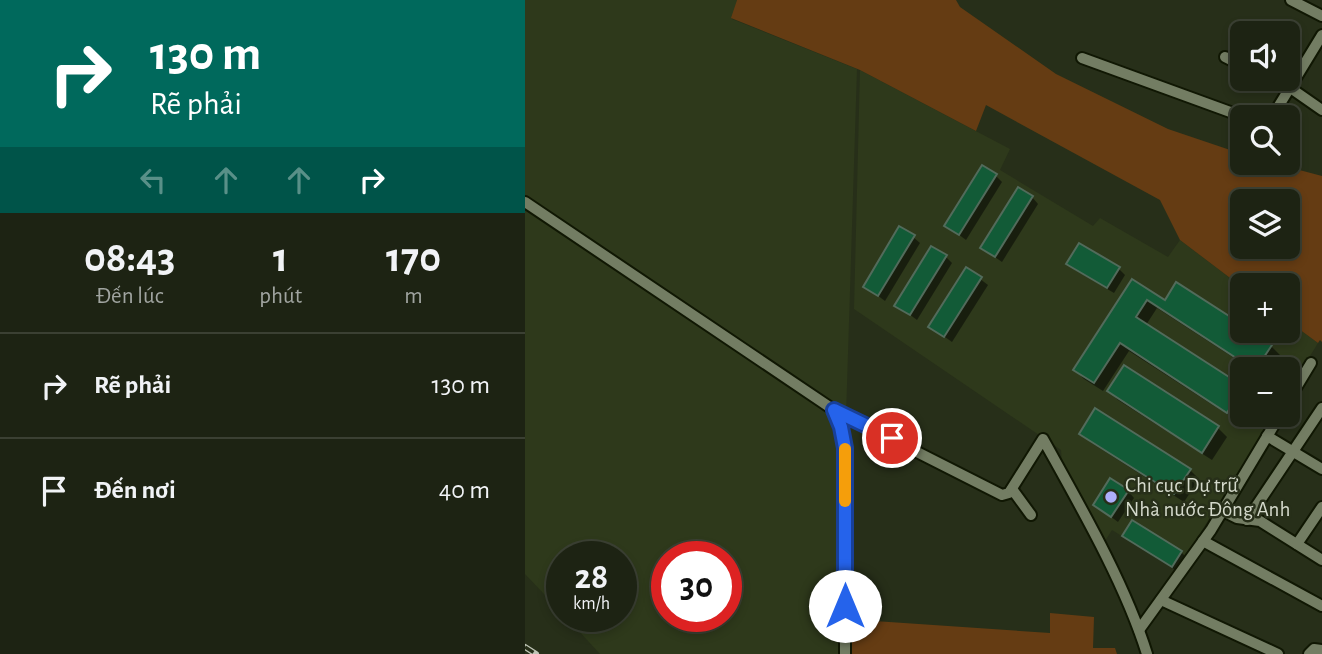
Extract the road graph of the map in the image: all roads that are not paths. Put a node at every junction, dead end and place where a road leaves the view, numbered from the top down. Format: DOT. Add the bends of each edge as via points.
graph roads {
  1 [pos="1291,0"];
  2 [pos="1322,16"];
  3 [pos="1322,35"];
  4 [pos="1225,57"];
  5 [pos="1082,58"];
  6 [pos="1230,59"];
  7 [pos="1300,69"];
  8 [pos="1293,91"];
  9 [pos="1322,110"];
  10 [pos="1230,112"];
  11 [pos="525,202"];
  12 [pos="1311,363"];
  13 [pos="1300,381"];
  14 [pos="1322,408"];
  15 [pos="834,410"];
  16 [pos="1273,427"];
  17 [pos="1268,436"];
  18 [pos="1293,452"];
  19 [pos="1322,469"];
  20 [pos="1012,489"];
  21 [pos="1322,507"];
  22 [pos="1223,511"];
  23 [pos="1031,515"];
  24 [pos="1247,520"];
  25 [pos="1203,541"];
  26 [pos="1297,544"];
  27 [pos="1322,560"];
  28 [pos="1161,600"];
  29 [pos="1322,606"];
  30 [pos="1139,630"];
  31 [pos="1322,650"];
  32 [pos="845,654"];
  33 [pos="1147,654"];
  34 [pos="1278,654"];
  35 [pos="1309,654"];
  1 -- 2 [label="street"];
  3 -- 7 [label="street"];
  4 -- 6 [label="street"];
  5 -- 10 [label="street"];
  8 -- 9 [label="street"];
  11 -- 15 [label="street"];
  12 -- 13 [label="street"];
  14 -- 18 [label="street"];
  15 -- 20 [label="street" via="1002,495"];
  15 -- 32 [label="street" via="845,448"];
  16 -- 17 [label="street"];
  17 -- 18 [label="street"];
  17 -- 22 [label="street"];
  18 -- 19 [label="street"];
  18 -- 24 [label="street"];
  20 -- 23 [label="street"];
  20 -- 30 [label="street" via="1043,439"];
  21 -- 26 [label="street"];
  22 -- 24 [label="street"];
  22 -- 25 [label="street"];
  24 -- 26 [label="street" via="1260,521"];
  25 -- 28 [label="street"];
  25 -- 29 [label="street"];
  26 -- 27 [label="street"];
  28 -- 30 [label="street"];
  28 -- 34 [label="street"];
  30 -- 33 [label="street"];
  31 -- 35 [label="street"];
}
